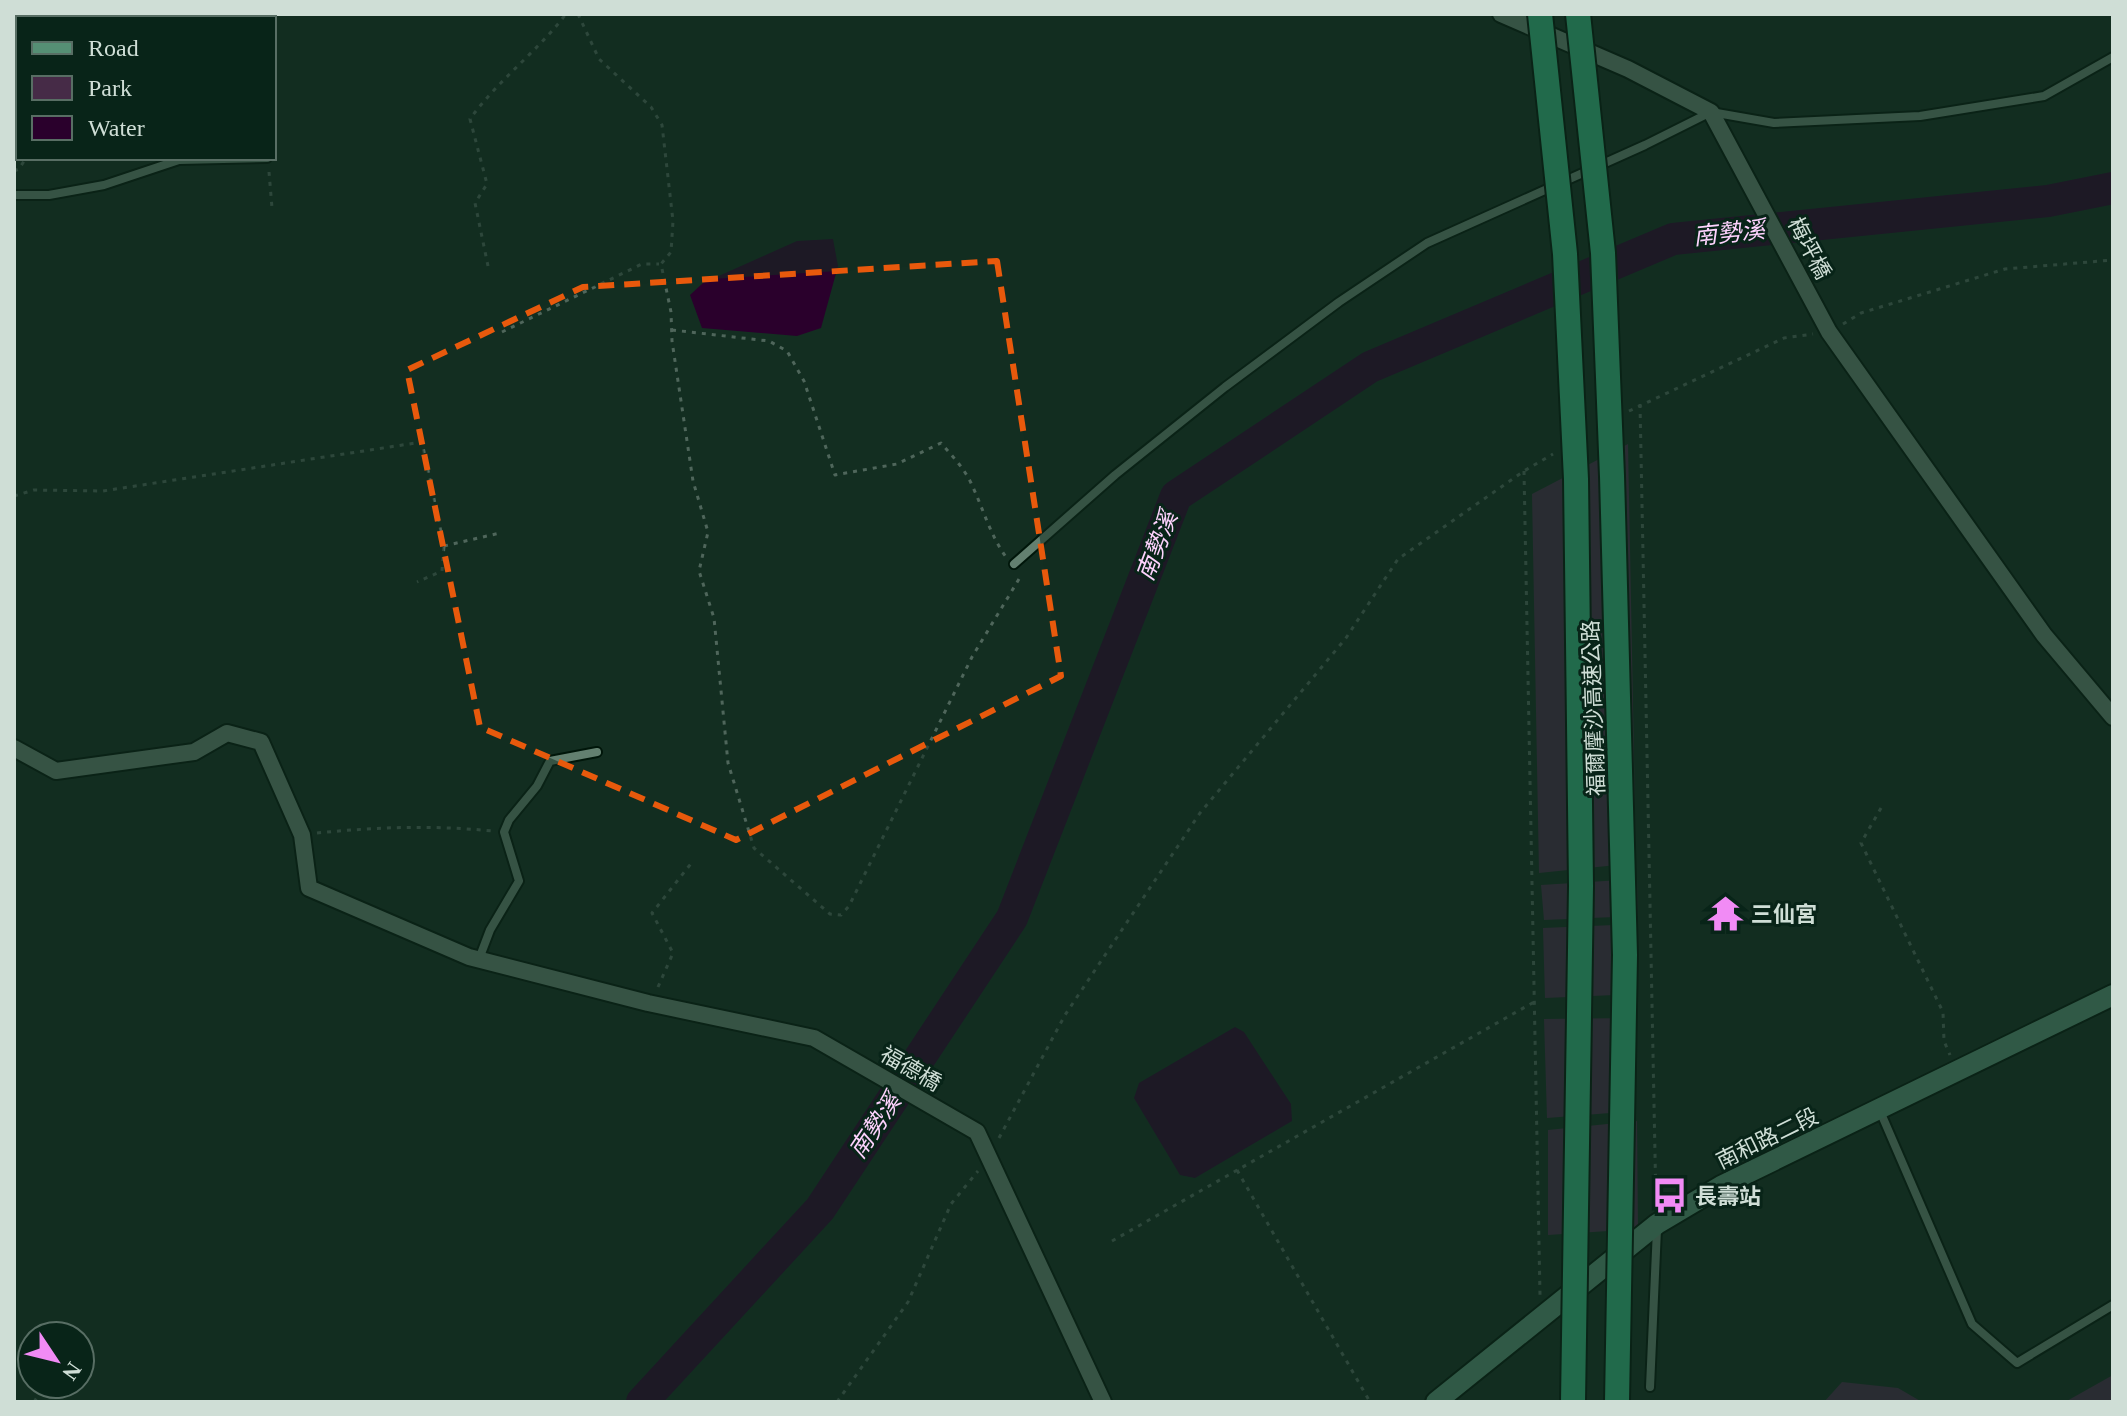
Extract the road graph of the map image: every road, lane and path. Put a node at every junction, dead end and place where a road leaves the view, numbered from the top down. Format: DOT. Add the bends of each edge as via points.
graph roads {
  1 [pos="566,14"];
  2 [pos="578,14"];
  3 [pos="1501,14"];
  4 [pos="1540,14"];
  5 [pos="1578,14"];
  6 [pos="2113,57"];
  7 [pos="1711,112"];
  8 [pos="179,160"];
  9 [pos="267,160"];
  10 [pos="14,195"];
  11 [pos="272,208"];
  12 [pos="2113,260"];
  13 [pos="661,264"];
  14 [pos="488,266"];
  15 [pos="1827,326"];
  16 [pos="672,330"];
  17 [pos="502,332"];
  18 [pos="1640,404"];
  19 [pos="1627,412"];
  20 [pos="1563,449"];
  21 [pos="1524,471"];
  22 [pos="14,496"];
  23 [pos="500,533"];
  24 [pos="444,546"];
  25 [pos="1014,564"];
  26 [pos="417,582"];
  27 [pos="2113,717"];
  28 [pos="14,748"];
  29 [pos="597,752"];
  30 [pos="1881,808"];
  31 [pos="504,832"];
  32 [pos="302,835"];
  33 [pos="693,861"];
  34 [pos="479,960"];
  35 [pos="2113,995"];
  36 [pos="1534,1002"];
  37 [pos="648,1003"];
  38 [pos="1956,1071"];
  39 [pos="1880,1110"];
  40 [pos="989,1157"];
  41 [pos="1237,1170"];
  42 [pos="1657,1224"];
  43 [pos="1112,1241"];
  44 [pos="2113,1305"];
  45 [pos="1540,1319"];
  46 [pos="1650,1387"];
  47 [pos="837,1402"];
  48 [pos="1103,1402"];
  49 [pos="1370,1402"];
  50 [pos="1436,1402"];
  51 [pos="1573,1402"];
  52 [pos="1617,1402"];
  1 -- 14 [label="path" via="470,119 487,184 475,203"];
  2 -- 13 [label="path" via="599,59 651,107 662,125 673,221 671,252"];
  3 -- 7 [label="street"];
  4 -- 51 [label="highway, 福爾摩沙高速公路, bridge" via="1565,254 1576,479 1581,886"];
  5 -- 52 [label="highway, 福爾摩沙高速公路, bridge" via="1603,253 1613,492 1625,955"];
  6 -- 7 [label="lane" via="2044,96 1920,116 1774,123"];
  7 -- 15 [label="street, 梅坪橋"];
  7 -- 25 [label="lane" via="1427,243 1225,387"];
  8 -- 10 [label="lane" via="104,185"];
  9 -- 11 [label="path"];
  12 -- 15 [label="path" via="2005,269"];
  13 -- 16 [label="path"];
  13 -- 17 [label="path" via="642,264"];
  15 -- 18 [label="path" via="1784,338"];
  15 -- 27 [label="street, 梅坪橋" via="2044,635"];
  16 -- 25 [label="path" via="769,341 787,351 804,381 835,475 897,464 941,443 958,461 994,538"];
  16 -- 25 [label="path" via="693,481 708,532 699,571 714,618 728,763 754,848 830,914 841,915 849,906 972,657 1019,579"];
  18 -- 19 [label="path"];
  18 -- 42 [label="path"];
  20 -- 21 [label="path"];
  21 -- 36 [label="path"];
  21 -- 40 [label="path" via="1398,559 1346,638 1200,813 1065,1015"];
  22 -- 24 [label="path" via="34,490 103,491 422,442"];
  23 -- 24 [label="path"];
  24 -- 26 [label="path" via="442,571"];
  28 -- 32 [label="street" via="56,771 194,752 227,733 261,742"];
  29 -- 31 [label="lane" via="550,761"];
  30 -- 38 [label="path" via="1861,843 1943,1012 1944,1041"];
  31 -- 32 [label="path" via="390,826"];
  31 -- 34 [label="lane" via="519,881"];
  32 -- 34 [label="street, 福德橋" via="309,888"];
  33 -- 37 [label="path" via="652,913 673,953"];
  34 -- 37 [label="street, 福德橋"];
  35 -- 38 [label="main road, 南和路二段"];
  36 -- 41 [label="path"];
  36 -- 45 [label="path"];
  37 -- 40 [label="street, 福德橋" via="814,1038 977,1132"];
  38 -- 39 [label="main road, 南和路二段"];
  39 -- 42 [label="main road, 南和路二段" via="1721,1186"];
  39 -- 44 [label="lane" via="1972,1324 2017,1363"];
  40 -- 47 [label="path" via="951,1204 908,1302"];
  40 -- 48 [label="street, 福德橋"];
  41 -- 43 [label="path"];
  41 -- 49 [label="path"];
  42 -- 45 [label="main road, 南和路二段"];
  42 -- 46 [label="lane"];
  45 -- 50 [label="main road, 南和路二段"];
}
